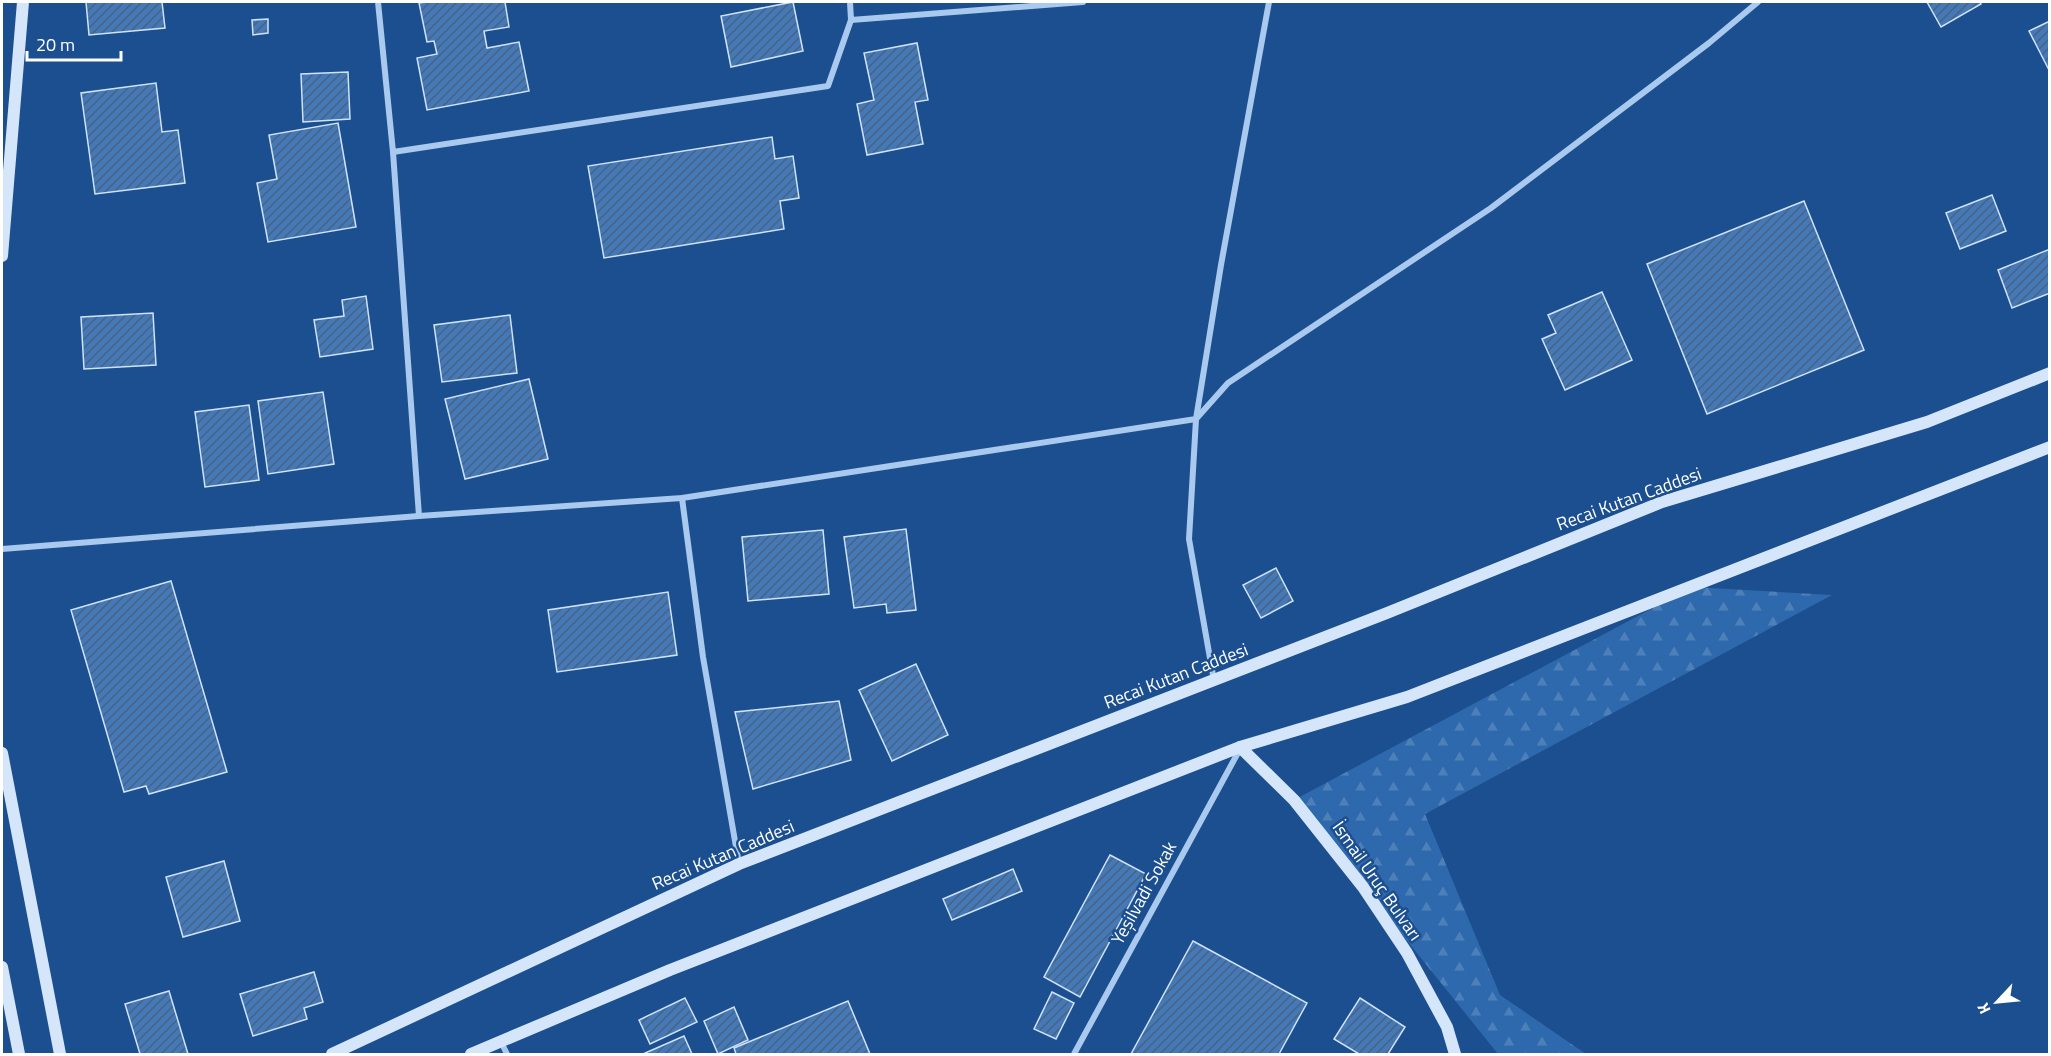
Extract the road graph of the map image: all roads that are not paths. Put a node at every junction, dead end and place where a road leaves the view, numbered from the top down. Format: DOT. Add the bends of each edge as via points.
graph roads {
  1 [pos="24,2"];
  2 [pos="378,2"];
  3 [pos="850,2"];
  4 [pos="1083,2"];
  5 [pos="1269,2"];
  6 [pos="1758,2"];
  7 [pos="851,20"];
  8 [pos="393,152"];
  9 [pos="2,255"];
  10 [pos="2049,373"];
  11 [pos="1196,419"];
  12 [pos="2049,447"];
  13 [pos="682,498"];
  14 [pos="419,516"];
  15 [pos="2,549"];
  16 [pos="1214,681"];
  17 [pos="1240,747"];
  18 [pos="2,753"];
  19 [pos="739,864"];
  20 [pos="2,967"];
  21 [pos="501,1042"];
  22 [pos="20,1054"];
  23 [pos="60,1054"];
  24 [pos="332,1054"];
  25 [pos="471,1054"];
  26 [pos="507,1054"];
  27 [pos="1074,1054"];
  28 [pos="1455,1054"];
  1 -- 9 [label="main road"];
  2 -- 8 [label="street"];
  3 -- 7 [label="street"];
  4 -- 7 [label="street"];
  5 -- 11 [label="street"];
  6 -- 11 [label="street" via="1491,208 1228,383"];
  7 -- 8 [label="street" via="828,86"];
  8 -- 14 [label="street"];
  10 -- 16 [label="main road, Recai Kutan Caddesi" via="1927,422 1662,502"];
  11 -- 13 [label="street"];
  11 -- 16 [label="street" via="1189,539"];
  12 -- 17 [label="main road" via="1407,697"];
  13 -- 14 [label="street"];
  13 -- 19 [label="street" via="703,657"];
  14 -- 15 [label="street"];
  16 -- 19 [label="main road, Recai Kutan Caddesi"];
  17 -- 21 [label="main road" via="670,970"];
  17 -- 27 [label="street, Yeşilvadi Sokak"];
  17 -- 28 [label="main road, İsmail Uruç Bulvarı" via="1294,800 1363,887 1407,953 1447,1027"];
  18 -- 23 [label="main road"];
  19 -- 24 [label="main road, Recai Kutan Caddesi"];
  20 -- 22 [label="main road"];
  21 -- 25 [label="main road"];
  21 -- 26 [label="street"];
}
